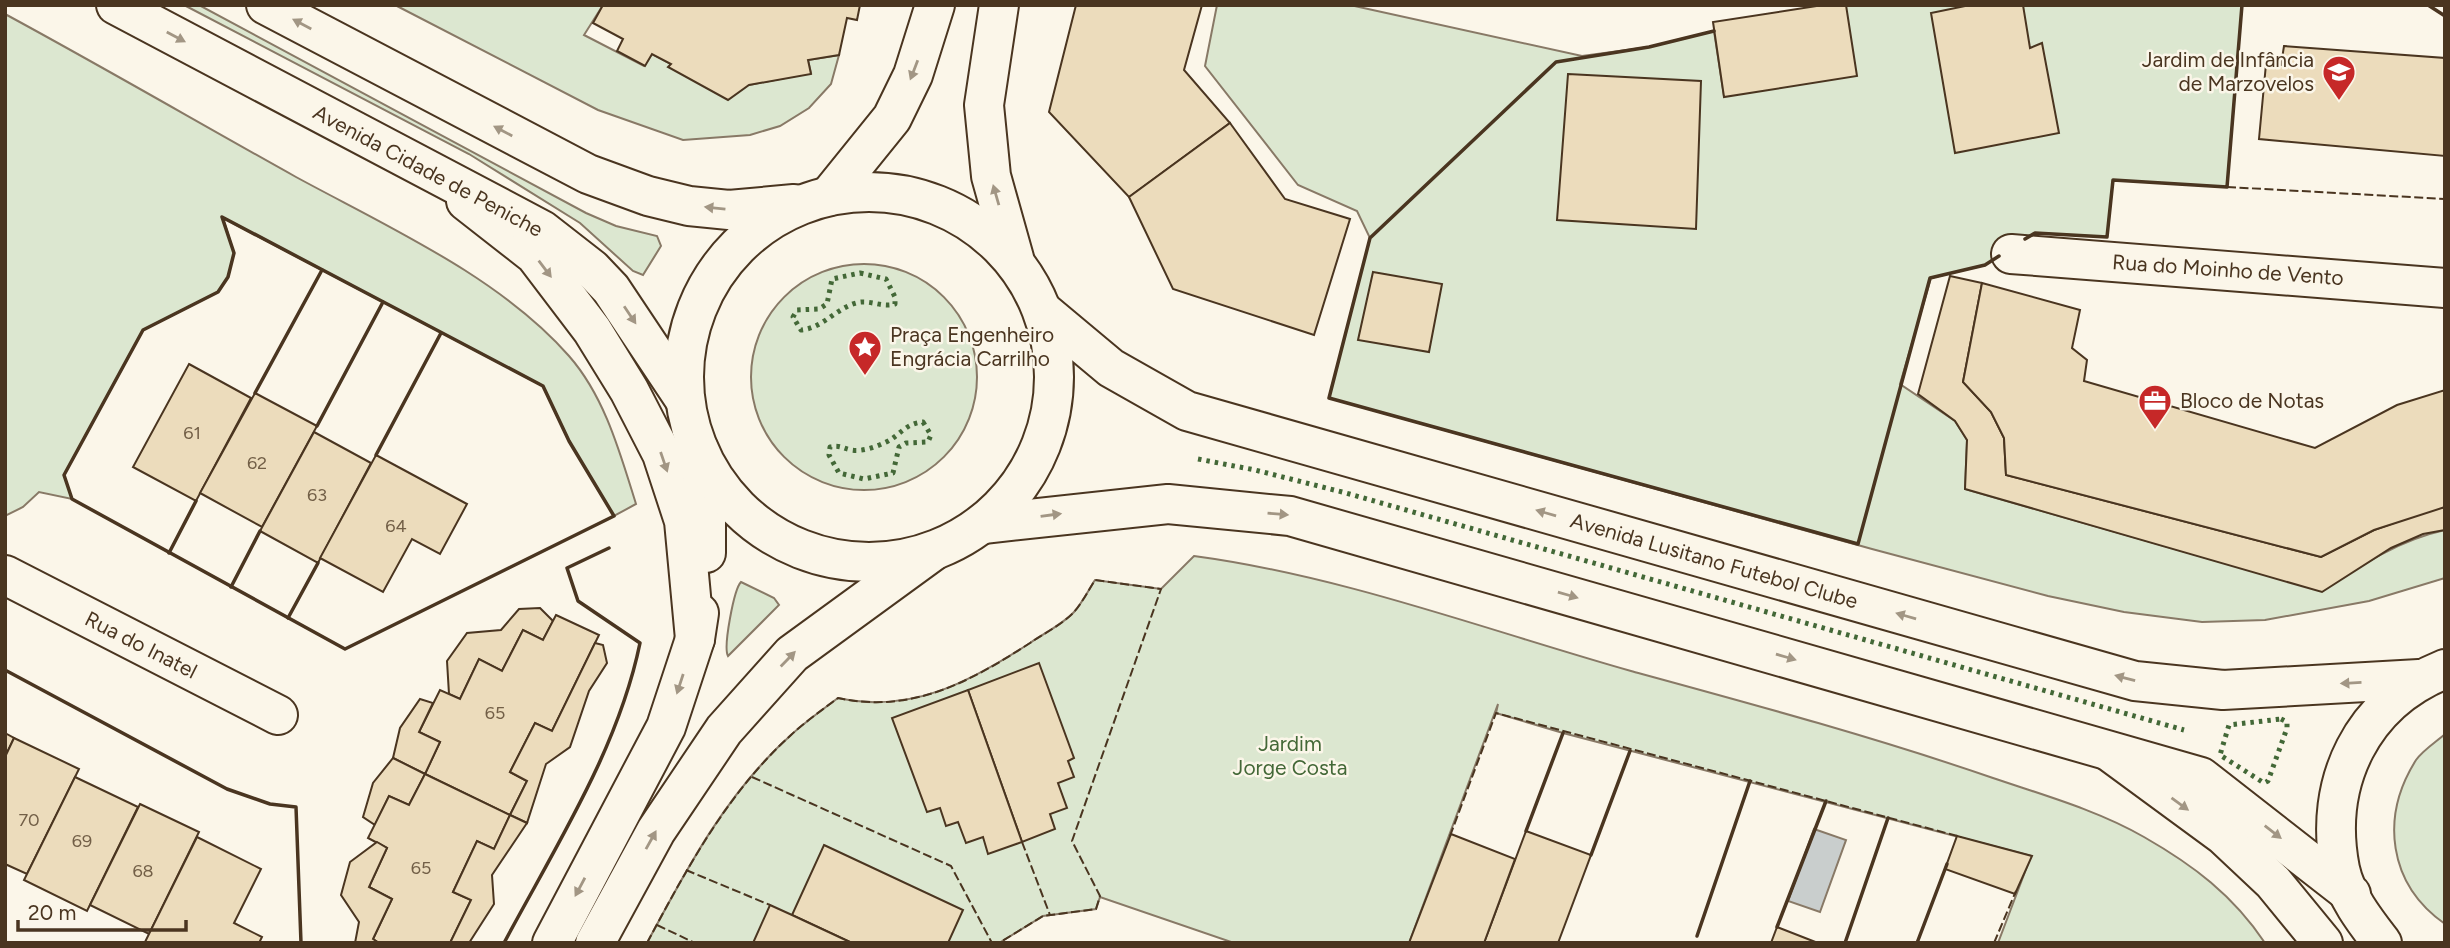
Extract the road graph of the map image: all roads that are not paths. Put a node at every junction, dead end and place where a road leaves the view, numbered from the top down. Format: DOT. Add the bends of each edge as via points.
graph roads {
  1 [pos="116,5"];
  2 [pos="266,5"];
  3 [pos="935,5"];
  4 [pos="999,5"];
  5 [pos="418,163"];
  6 [pos="818,199"];
  7 [pos="2011,254"];
  8 [pos="1014,260"];
  9 [pos="2445,288"];
  10 [pos="1044,312"];
  11 [pos="685,400"];
  12 [pos="698,448"];
  13 [pos="984,524"];
  14 [pos="932,552"];
  15 [pos="5,575"];
  16 [pos="695,639"];
  17 [pos="2432,674"];
  18 [pos="278,715"];
  19 [pos="2105,749"];
  20 [pos="2351,894"];
  21 [pos="2378,940"];
  22 [pos="552,943"];
  23 [pos="595,943"];
  24 [pos="2323,943"];
  1 -- 5 [label="main road, Avenida Cidade de Peniche, one-way"];
  6 -- 2 [label="main road, one-way" via="729,210 689,206 622,187 538,150"];
  3 -- 6 [label="main road, one-way" via="913,75 892,118"];
  8 -- 4 [label="main road, one-way" via="990,176 984,105"];
  5 -- 11 [label="main road, Avenida Cidade de Peniche, one-way" via="542,230 592,269 632,317"];
  5 -- 16 [label="main road, one-way" via="535,255 592,330 629,390 662,454 684,521"];
  6 -- 8 [label="main road" via="870,191 924,200 950,209 986,232"];
  6 -- 11 [label="main road" via="763,226 726,259 701,302 686,350"];
  7 -- 9 [label="main road, Rua do Moinho de Vento"];
  8 -- 10 [label="main road"];
  10 -- 13 [label="main road" via="1055,370 1048,427 1023,480"];
  17 -- 10 [label="main road, Avenida Lusitano Futebol Clube, one-way" via="2223,690 2135,681 1187,411 1111,368"];
  11 -- 12 [label="main road"];
  12 -- 14 [label="main road" via="717,484 744,514 776,538 813,554 852,562 892,561"];
  12 -- 16 [label="main road" via="706,501 706,564"];
  13 -- 14 [label="main road"];
  13 -- 19 [label="main road, one-way" via="1168,504 1290,516"];
  23 -- 14 [label="main road, one-way" via="656,831 724,730 792,654"];
  15 -- 18 [label="main road, Rua do Inatel"];
  16 -- 22 [label="main road, one-way" via="666,727"];
  17 -- 20 [label="main road" via="2376,715 2347,763 2335,815 2340,871"];
  19 -- 20 [label="main road, one-way" via="2201,777"];
  19 -- 24 [label="main road, one-way" via="2223,835 2273,882"];
  20 -- 21 [label="main road" via="2361,919"];
}
